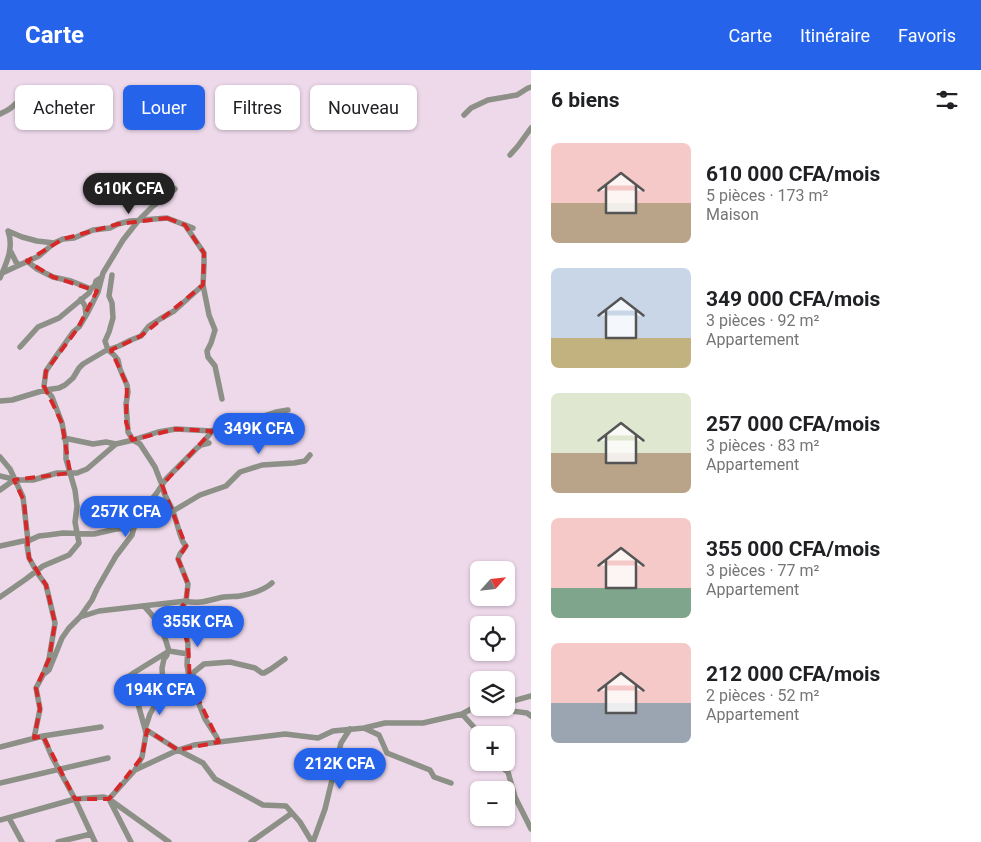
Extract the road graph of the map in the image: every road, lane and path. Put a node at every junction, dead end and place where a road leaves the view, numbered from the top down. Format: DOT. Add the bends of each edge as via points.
graph roads {
  1 [pos="531,88"];
  2 [pos="15,104"];
  3 [pos="0,114"];
  4 [pos="464,115"];
  5 [pos="531,128"];
  6 [pos="510,155"];
  7 [pos="176,189"];
  8 [pos="138,221"];
  9 [pos="185,226"];
  10 [pos="193,228"];
  11 [pos="54,243"];
  12 [pos="11,252"];
  13 [pos="27,261"];
  14 [pos="19,265"];
  15 [pos="1,275"];
  16 [pos="112,275"];
  17 [pos="102,277"];
  18 [pos="203,285"];
  19 [pos="91,289"];
  20 [pos="81,299"];
  21 [pos="86,315"];
  22 [pos="20,346"];
  23 [pos="108,350"];
  24 [pos="45,390"];
  25 [pos="222,399"];
  26 [pos="0,402"];
  27 [pos="288,410"];
  28 [pos="212,431"];
  29 [pos="64,438"];
  30 [pos="133,440"];
  31 [pos="209,443"];
  32 [pos="116,444"];
  33 [pos="201,445"];
  34 [pos="310,455"];
  35 [pos="0,457"];
  36 [pos="70,474"];
  37 [pos="0,476"];
  38 [pos="14,480"];
  39 [pos="162,485"];
  40 [pos="0,490"];
  41 [pos="173,511"];
  42 [pos="134,528"];
  43 [pos="78,534"];
  44 [pos="28,541"];
  45 [pos="0,546"];
  46 [pos="36,571"];
  47 [pos="272,583"];
  48 [pos="0,597"];
  49 [pos="186,601"];
  50 [pos="144,606"];
  51 [pos="80,617"];
  52 [pos="169,651"];
  53 [pos="188,654"];
  54 [pos="286,659"];
  55 [pos="43,675"];
  56 [pos="190,682"];
  57 [pos="531,696"];
  58 [pos="515,700"];
  59 [pos="470,709"];
  60 [pos="515,711"];
  61 [pos="462,714"];
  62 [pos="531,716"];
  63 [pos="473,726"];
  64 [pos="101,727"];
  65 [pos="364,728"];
  66 [pos="145,729"];
  67 [pos="350,729"];
  68 [pos="43,736"];
  69 [pos="34,738"];
  70 [pos="0,740"];
  71 [pos="219,742"];
  72 [pos="3,746"];
  73 [pos="178,750"];
  74 [pos="108,758"];
  75 [pos="59,770"];
  76 [pos="135,770"];
  77 [pos="507,771"];
  78 [pos="0,783"];
  79 [pos="450,783"];
  80 [pos="75,799"];
  81 [pos="109,799"];
  82 [pos="292,813"];
  83 [pos="9,818"];
  84 [pos="0,820"];
  85 [pos="531,829"];
  86 [pos="91,834"];
  87 [pos="22,842"];
  88 [pos="58,842"];
  89 [pos="95,842"];
  90 [pos="131,842"];
  91 [pos="169,842"];
  92 [pos="251,842"];
  93 [pos="312,842"];
  1 -- 4 [label="street" via="517,95 488,100"];
  2 -- 3 [label="street"];
  5 -- 6 [label="street"];
  7 -- 8 [label="street"];
  8 -- 9 [label="street" via="167,218"];
  8 -- 11 [label="street" via="93,230"];
  8 -- 17 [label="street"];
  9 -- 10 [label="street"];
  9 -- 18 [label="street" via="204,253"];
  11 -- 12 [label="street" via="8,231"];
  11 -- 13 [label="street"];
  12 -- 14 [label="street"];
  12 -- 15 [label="street"];
  13 -- 14 [label="street"];
  13 -- 19 [label="street" via="53,277"];
  14 -- 15 [label="street"];
  16 -- 23 [label="street" via="109,296 113,318 105,341"];
  17 -- 19 [label="street"];
  17 -- 21 [label="street"];
  18 -- 23 [label="street" via="174,312 149,326 141,336"];
  18 -- 25 [label="street" via="214,330 207,351 215,366"];
  19 -- 20 [label="street"];
  20 -- 21 [label="street"];
  20 -- 22 [label="street" via="60,318 38,326"];
  21 -- 24 [label="street" via="46,372"];
  23 -- 24 [label="street" via="83,364 65,385"];
  23 -- 30 [label="street" via="118,360 127,384 126,422"];
  24 -- 26 [label="street"];
  24 -- 29 [label="street" via="59,412"];
  27 -- 28 [label="street" via="224,424"];
  28 -- 30 [label="street" via="176,429"];
  28 -- 33 [label="street"];
  29 -- 32 [label="street" via="93,444"];
  29 -- 36 [label="street"];
  30 -- 32 [label="street"];
  30 -- 39 [label="street" via="150,458"];
  31 -- 33 [label="street"];
  32 -- 36 [label="street" via="87,469"];
  33 -- 39 [label="street"];
  34 -- 41 [label="street" via="305,461 262,465 240,472 226,486 200,495"];
  35 -- 38 [label="street"];
  36 -- 38 [label="street"];
  36 -- 43 [label="street" via="77,502 75,522"];
  37 -- 38 [label="street"];
  38 -- 40 [label="street"];
  38 -- 44 [label="street" via="24,501"];
  39 -- 41 [label="street"];
  39 -- 42 [label="street" via="142,511"];
  41 -- 49 [label="street" via="186,546 178,559 188,584"];
  42 -- 43 [label="street"];
  42 -- 51 [label="street"];
  43 -- 44 [label="street" via="39,536"];
  43 -- 46 [label="street" via="79,543 69,555"];
  44 -- 45 [label="street"];
  44 -- 46 [label="street" via="29,558"];
  46 -- 48 [label="street"];
  46 -- 55 [label="street" via="46,585 55,622"];
  47 -- 49 [label="street" via="264,589 240,596"];
  49 -- 50 [label="street"];
  49 -- 53 [label="street" via="178,613 186,635"];
  50 -- 51 [label="street" via="99,611"];
  50 -- 52 [label="street" via="163,632"];
  51 -- 55 [label="street" via="62,638 50,670"];
  52 -- 53 [label="street"];
  52 -- 66 [label="street" via="162,668 163,683"];
  52 -- 66 [label="street" via="125,679 138,704"];
  53 -- 56 [label="street"];
  54 -- 56 [label="street" via="264,673 230,662 204,664 194,672"];
  55 -- 69 [label="street" via="36,688 40,709"];
  56 -- 71 [label="street" via="205,719"];
  57 -- 58 [label="street"];
  59 -- 61 [label="street"];
  60 -- 62 [label="street"];
  61 -- 63 [label="street"];
  61 -- 65 [label="street" via="423,723 385,723"];
  64 -- 68 [label="street"];
  65 -- 67 [label="street"];
  65 -- 79 [label="street" via="379,735 387,754 430,770 434,777"];
  66 -- 73 [label="street"];
  66 -- 76 [label="street" via="142,757"];
  67 -- 71 [label="street" via="333,731 318,738 285,734"];
  67 -- 93 [label="street" via="341,743 325,808"];
  68 -- 69 [label="street"];
  68 -- 75 [label="street"];
  69 -- 72 [label="street"];
  70 -- 72 [label="street"];
  71 -- 73 [label="street"];
  73 -- 76 [label="street"];
  73 -- 82 [label="street" via="204,763 215,779 263,805 286,806"];
  74 -- 75 [label="street"];
  75 -- 78 [label="street"];
  75 -- 80 [label="street"];
  76 -- 81 [label="street"];
  77 -- 85 [label="street"];
  80 -- 81 [label="street"];
  80 -- 83 [label="street"];
  80 -- 86 [label="street"];
  81 -- 90 [label="street"];
  81 -- 91 [label="street"];
  82 -- 92 [label="street"];
  82 -- 93 [label="street"];
  83 -- 84 [label="street"];
  83 -- 87 [label="street"];
  86 -- 88 [label="street"];
  86 -- 89 [label="street"];
}
